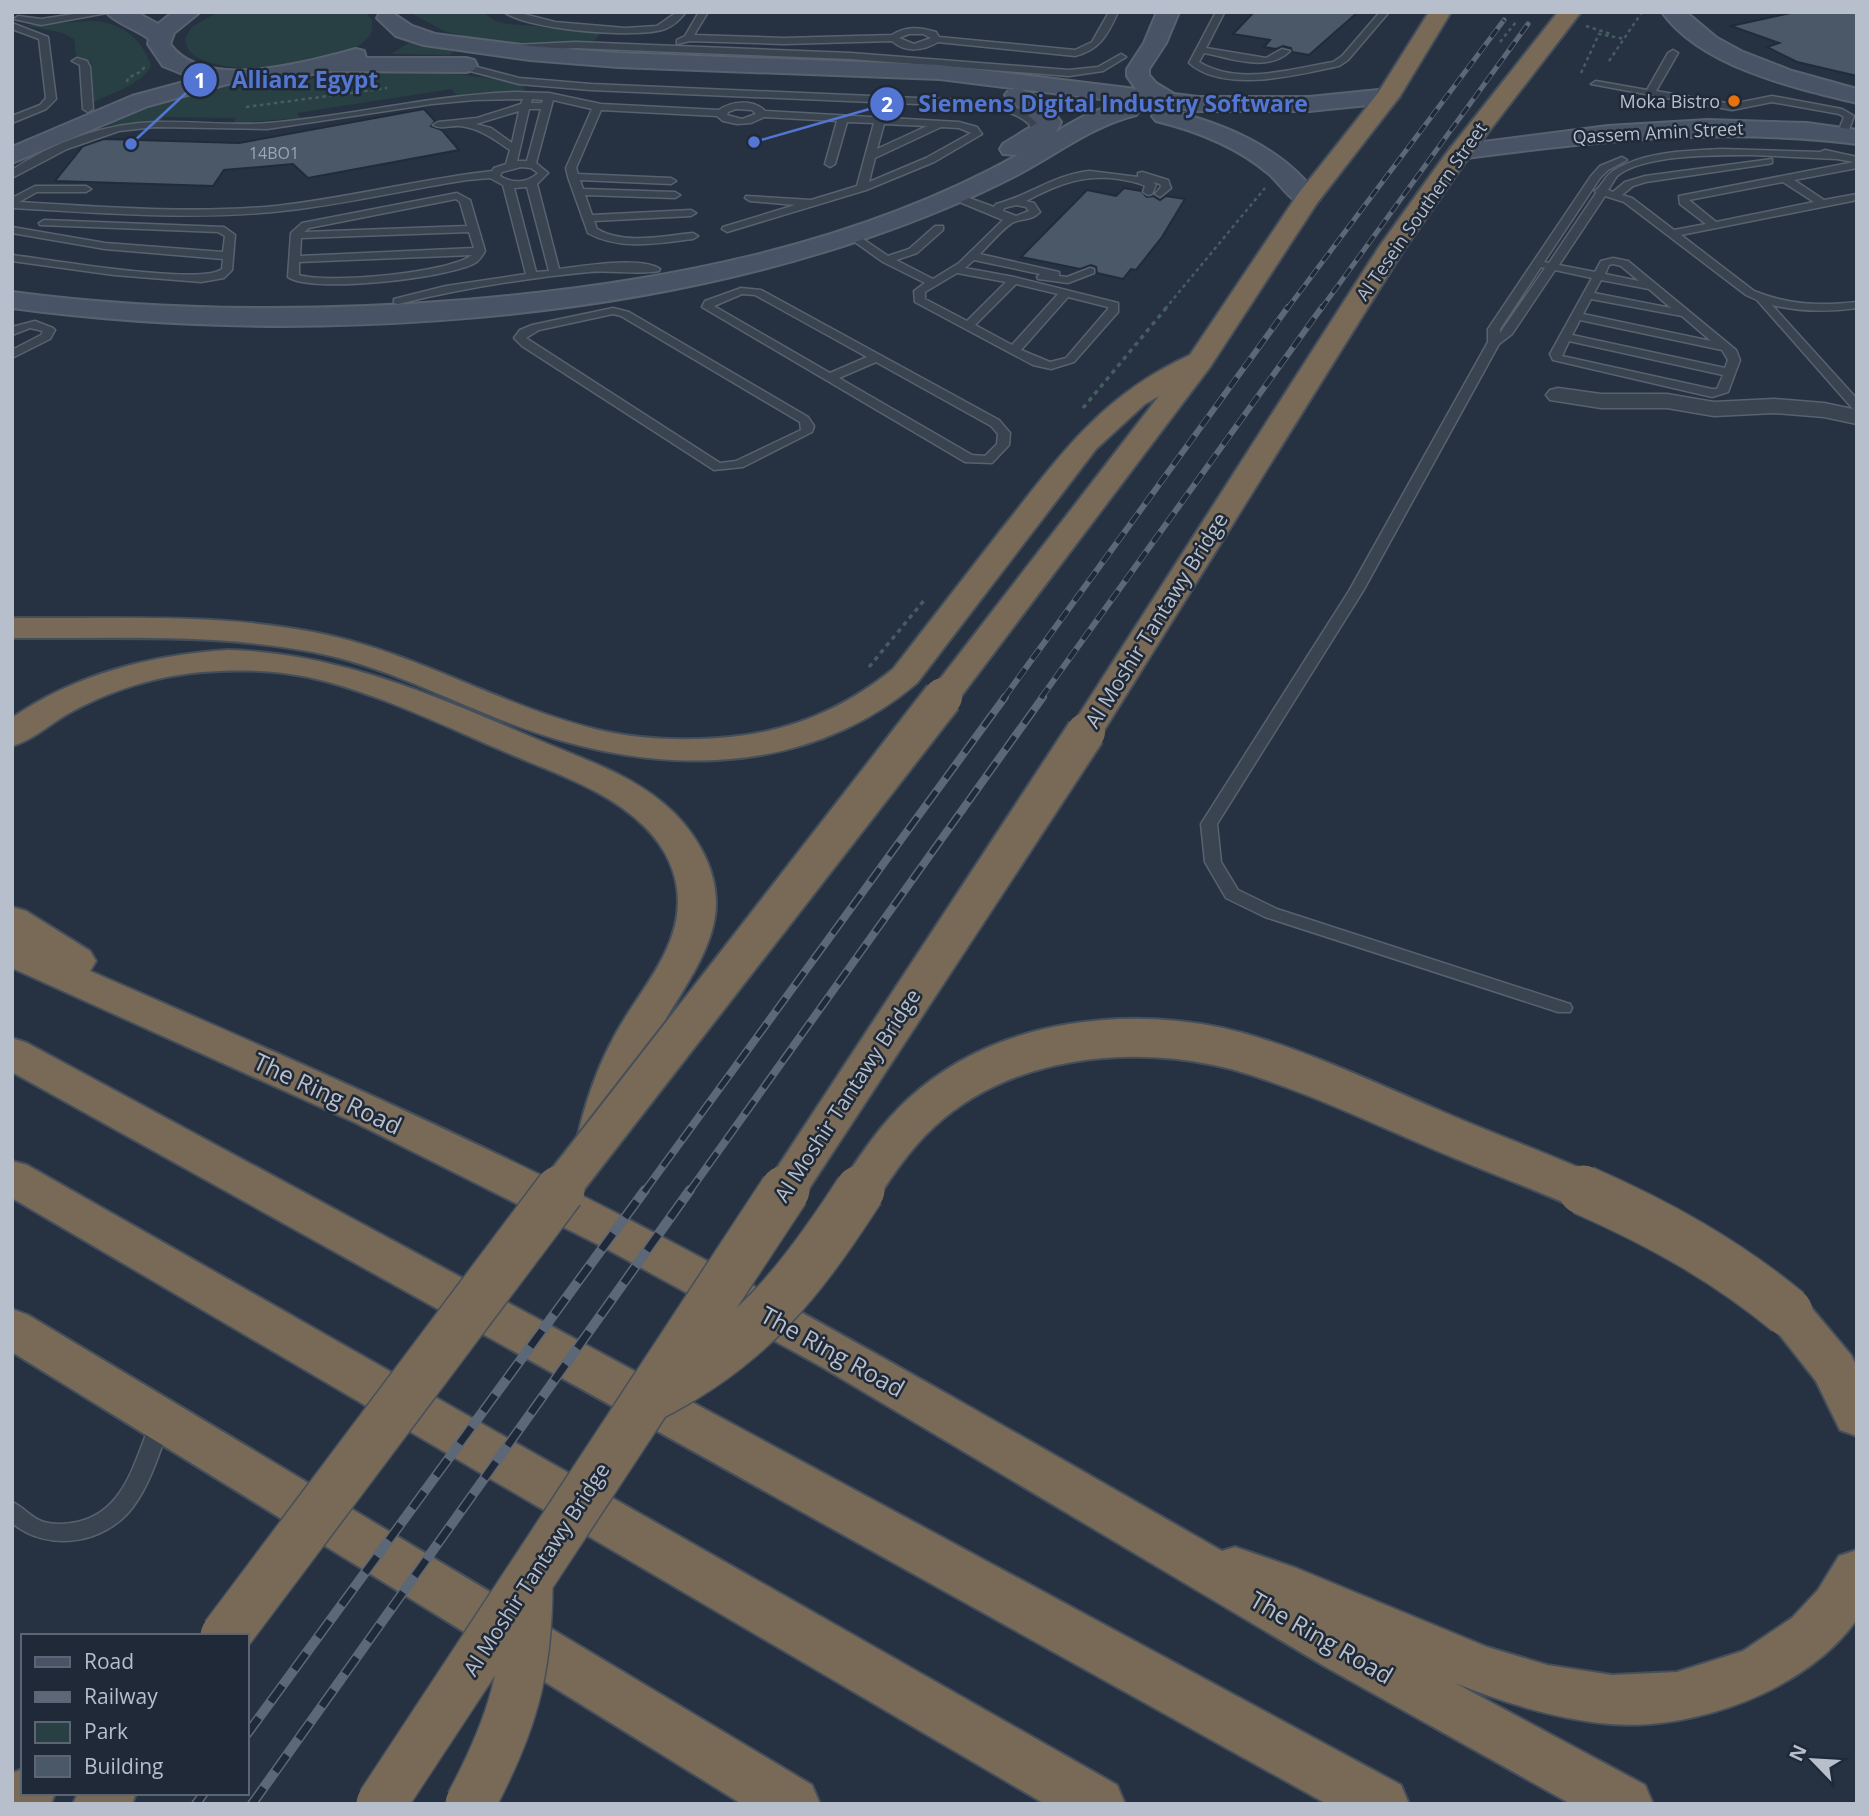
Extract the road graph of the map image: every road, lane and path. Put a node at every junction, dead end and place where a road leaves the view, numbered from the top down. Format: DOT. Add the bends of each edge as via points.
graph roads {
  1 [pos="108,12"];
  2 [pos="117,12"];
  3 [pos="189,12"];
  4 [pos="508,12"];
  5 [pos="682,12"];
  6 [pos="704,12"];
  7 [pos="1114,12"];
  8 [pos="1168,12"];
  9 [pos="1214,12"];
  10 [pos="1232,12"];
  11 [pos="1385,12"];
  12 [pos="1440,12"];
  13 [pos="1642,12"];
  14 [pos="1672,12"];
  15 [pos="1220,13"];
  16 [pos="1568,15"];
  17 [pos="12,18"];
  18 [pos="1516,22"];
  19 [pos="12,26"];
  20 [pos="383,28"];
  21 [pos="610,28"];
  22 [pos="624,30"];
  23 [pos="160,36"];
  24 [pos="688,37"];
  25 [pos="894,38"];
  26 [pos="936,39"];
  27 [pos="1625,39"];
  28 [pos="1500,42"];
  29 [pos="596,46"];
  30 [pos="619,47"];
  31 [pos="1201,48"];
  32 [pos="1273,48"];
  33 [pos="1126,49"];
  34 [pos="499,50"];
  35 [pos="675,50"];
  36 [pos="687,50"];
  37 [pos="1285,51"];
  38 [pos="1673,53"];
  39 [pos="168,58"];
  40 [pos="77,61"];
  41 [pos="1609,61"];
  42 [pos="949,62"];
  43 [pos="454,64"];
  44 [pos="332,65"];
  45 [pos="232,76"];
  46 [pos="538,83"];
  47 [pos="555,84"];
  48 [pos="1596,84"];
  49 [pos="395,87"];
  50 [pos="1011,87"];
  51 [pos="1076,88"];
  52 [pos="1650,93"];
  53 [pos="934,94"];
  54 [pos="1388,96"];
  55 [pos="1857,96"];
  56 [pos="527,101"];
  57 [pos="547,101"];
  58 [pos="1169,102"];
  59 [pos="1257,105"];
  60 [pos="598,106"];
  61 [pos="235,108"];
  62 [pos="88,110"];
  63 [pos="1128,110"];
  64 [pos="722,113"];
  65 [pos="762,114"];
  66 [pos="1722,116"];
  67 [pos="844,118"];
  68 [pos="880,119"];
  69 [pos="12,120"];
  70 [pos="916,122"];
  71 [pos="458,124"];
  72 [pos="941,124"];
  73 [pos="438,125"];
  74 [pos="1033,137"];
  75 [pos="1234,140"];
  76 [pos="1845,143"];
  77 [pos="514,149"];
  78 [pos="1460,152"];
  79 [pos="13,157"];
  80 [pos="869,157"];
  81 [pos="1786,159"];
  82 [pos="1857,163"];
  83 [pos="531,164"];
  84 [pos="830,164"];
  85 [pos="511,165"];
  86 [pos="495,174"];
  87 [pos="573,177"];
  88 [pos="1785,179"];
  89 [pos="671,181"];
  90 [pos="1261,181"];
  91 [pos="531,182"];
  92 [pos="508,184"];
  93 [pos="419,185"];
  94 [pos="401,188"];
  95 [pos="862,188"];
  96 [pos="86,189"];
  97 [pos="1600,191"];
  98 [pos="581,192"];
  99 [pos="959,193"];
  100 [pos="1154,193"];
  101 [pos="675,195"];
  102 [pos="1616,195"];
  103 [pos="1857,197"];
  104 [pos="750,198"];
  105 [pos="436,199"];
  106 [pos="1307,199"];
  107 [pos="12,204"];
  108 [pos="816,204"];
  109 [pos="1823,204"];
  110 [pos="405,205"];
  111 [pos="33,206"];
  112 [pos="1006,206"];
  113 [pos="58,207"];
  114 [pos="691,213"];
  115 [pos="588,218"];
  116 [pos="1010,219"];
  117 [pos="44,223"];
  118 [pos="12,224"];
  119 [pos="1714,225"];
  120 [pos="939,228"];
  121 [pos="472,229"];
  122 [pos="727,229"];
  123 [pos="12,230"];
  124 [pos="35,234"];
  125 [pos="1671,234"];
  126 [pos="296,235"];
  127 [pos="849,235"];
  128 [pos="693,236"];
  129 [pos="480,251"];
  130 [pos="228,256"];
  131 [pos="12,258"];
  132 [pos="970,258"];
  133 [pos="294,259"];
  134 [pos="887,260"];
  135 [pos="1537,264"];
  136 [pos="1551,267"];
  137 [pos="956,270"];
  138 [pos="1084,270"];
  139 [pos="717,271"];
  140 [pos="555,273"];
  141 [pos="660,275"];
  142 [pos="1598,276"];
  143 [pos="1014,280"];
  144 [pos="933,283"];
  145 [pos="12,284"];
  146 [pos="1652,286"];
  147 [pos="745,290"];
  148 [pos="1066,292"];
  149 [pos="1588,295"];
  150 [pos="1760,298"];
  151 [pos="12,300"];
  152 [pos="398,301"];
  153 [pos="534,301"];
  154 [pos="1857,305"];
  155 [pos="1686,314"];
  156 [pos="1577,316"];
  157 [pos="968,326"];
  158 [pos="12,332"];
  159 [pos="1565,337"];
  160 [pos="1494,342"];
  161 [pos="1728,347"];
  162 [pos="1014,350"];
  163 [pos="12,355"];
  164 [pos="874,358"];
  165 [pos="1200,361"];
  166 [pos="1730,373"];
  167 [pos="829,378"];
  168 [pos="1306,382"];
  169 [pos="1558,395"];
  170 [pos="1857,406"];
  171 [pos="1080,411"];
  172 [pos="1857,417"];
  173 [pos="930,593"];
  174 [pos="12,628"];
  175 [pos="862,675"];
  176 [pos="12,735"];
  177 [pos="12,920"];
  178 [pos="12,952"];
  179 [pos="119,1000"];
  180 [pos="1564,1008"];
  181 [pos="12,1053"];
  182 [pos="598,1139"];
  183 [pos="12,1177"];
  184 [pos="12,1328"];
  185 [pos="648,1398"];
  186 [pos="1857,1416"];
  187 [pos="162,1420"];
  188 [pos="12,1511"];
  189 [pos="1183,1557"];
  190 [pos="1857,1572"];
  191 [pos="528,1583"];
  192 [pos="224,1631"];
  193 [pos="775,1799"];
  194 [pos="381,1804"];
  195 [pos="470,1804"];
  196 [pos="1097,1804"];
  197 [pos="1381,1804"];
  198 [pos="1625,1804"];
  1 -- 17 [label="lane" via="41,22"];
  2 -- 23 [label="street"];
  3 -- 23 [label="street"];
  4 -- 21 [label="lane" via="529,22"];
  5 -- 22 [label="lane" via="663,27"];
  6 -- 24 [label="lane"];
  7 -- 26 [label="lane" via="1095,45 1082,52"];
  8 -- 58 [label="street" via="1138,76"];
  9 -- 15 [label="lane"];
  10 -- 15 [label="lane"];
  11 -- 31 [label="lane" via="1345,58 1329,65 1241,78 1198,68 1195,63"];
  12 -- 54 [label="highway"];
  13 -- 27 [label="path"];
  14 -- 55 [label="street" via="1698,34 1742,58 1793,79"];
  15 -- 31 [label="lane"];
  16 -- 27 [label="path"];
  16 -- 78 [label="highway, Al Tesein Southern Street"];
  18 -- 28 [label="path"];
  19 -- 69 [label="lane" via="43,37 51,99"];
  20 -- 34 [label="street"];
  20 -- 44 [label="street" via="359,55"];
  21 -- 22 [label="lane"];
  21 -- 29 [label="lane"];
  22 -- 30 [label="lane" via="617,39"];
  23 -- 39 [label="street" via="161,51"];
  24 -- 25 [label="lane" via="784,41"];
  24 -- 35 [label="lane"];
  24 -- 36 [label="lane"];
  25 -- 26 [label="lane" via="902,45 914,46"];
  25 -- 26 [label="lane" via="917,30"];
  27 -- 41 [label="path"];
  27 -- 48 [label="path" via="1599,34 1577,81"];
  29 -- 30 [label="lane"];
  29 -- 34 [label="lane"];
  30 -- 35 [label="lane"];
  31 -- 32 [label="lane" via="1256,56"];
  31 -- 37 [label="lane" via="1266,61"];
  33 -- 42 [label="lane" via="1100,69 1069,73"];
  33 -- 51 [label="street" via="1106,75"];
  34 -- 50 [label="street" via="618,60 875,68"];
  35 -- 36 [label="lane"];
  36 -- 42 [label="lane"];
  38 -- 52 [label="lane"];
  39 -- 45 [label="street" via="193,70"];
  39 -- 62 [label="street" via="151,79"];
  40 -- 62 [label="lane" via="85,67"];
  42 -- 50 [label="street"];
  43 -- 44 [label="street"];
  43 -- 46 [label="lane" via="500,78"];
  43 -- 53 [label="street"];
  44 -- 45 [label="street" via="283,75"];
  45 -- 79 [label="street" via="147,99"];
  46 -- 47 [label="lane"];
  46 -- 56 [label="lane"];
  47 -- 53 [label="lane" via="640,90"];
  47 -- 57 [label="lane"];
  48 -- 52 [label="lane"];
  49 -- 61 [label="path"];
  50 -- 51 [label="street"];
  50 -- 53 [label="street"];
  50 -- 63 [label="street"];
  50 -- 74 [label="street" via="1049,121 1046,129"];
  51 -- 58 [label="street"];
  52 -- 66 [label="lane"];
  53 -- 70 [label="lane"];
  53 -- 74 [label="lane" via="1016,111 1035,124"];
  54 -- 59 [label="street"];
  54 -- 106 [label="highway"];
  56 -- 57 [label="lane"];
  56 -- 71 [label="lane" via="492,118"];
  56 -- 77 [label="lane"];
  56 -- 79 [label="lane" via="457,98 262,126 127,127 37,160"];
  57 -- 60 [label="lane"];
  57 -- 83 [label="lane"];
  58 -- 59 [label="street"];
  59 -- 75 [label="street" via="1231,123"];
  59 -- 75 [label="street" via="1283,114 1284,131"];
  60 -- 64 [label="lane"];
  60 -- 87 [label="lane" via="572,163"];
  62 -- 79 [label="street"];
  63 -- 75 [label="street" via="1169,117"];
  63 -- 99 [label="street" via="1087,122 1028,160"];
  64 -- 65 [label="lane" via="741,105 755,107"];
  64 -- 65 [label="lane" via="725,119 738,122"];
  65 -- 67 [label="lane"];
  66 -- 76 [label="street, Qassem Amin Street"];
  66 -- 78 [label="street, Qassem Amin Street"];
  67 -- 68 [label="lane"];
  67 -- 84 [label="lane"];
  68 -- 70 [label="lane"];
  68 -- 80 [label="lane"];
  70 -- 72 [label="lane"];
  71 -- 73 [label="lane"];
  71 -- 77 [label="lane" via="488,130"];
  72 -- 80 [label="lane"];
  72 -- 95 [label="lane" via="970,127 977,134 930,160"];
  74 -- 141 [label="street" via="950,179 874,209"];
  75 -- 106 [label="street" via="1279,168"];
  76 -- 82 [label="lane"];
  76 -- 97 [label="lane" via="1657,159 1627,166"];
  76 -- 135 [label="lane" via="1646,154 1615,162 1596,176"];
  77 -- 85 [label="lane"];
  78 -- 168 [label="highway, Al Tesein Southern Street" via="1392,247"];
  80 -- 95 [label="lane"];
  81 -- 102 [label="lane" via="1645,179"];
  82 -- 88 [label="lane"];
  83 -- 85 [label="lane"];
  83 -- 91 [label="lane" via="543,173"];
  85 -- 86 [label="lane"];
  86 -- 92 [label="lane" via="497,180"];
  86 -- 93 [label="lane"];
  87 -- 89 [label="lane"];
  87 -- 98 [label="lane"];
  88 -- 109 [label="lane"];
  88 -- 119 [label="lane" via="1683,198"];
  90 -- 171 [label="path" via="1263,192"];
  91 -- 92 [label="lane"];
  91 -- 140 [label="lane"];
  92 -- 153 [label="lane"];
  93 -- 94 [label="lane"];
  93 -- 105 [label="lane"];
  94 -- 110 [label="lane" via="410,198"];
  94 -- 113 [label="lane" via="254,211"];
  95 -- 108 [label="lane"];
  96 -- 107 [label="lane" via="35,189"];
  97 -- 102 [label="lane"];
  97 -- 136 [label="lane"];
  98 -- 101 [label="lane"];
  98 -- 115 [label="lane"];
  99 -- 112 [label="lane"];
  99 -- 127 [label="street"];
  100 -- 112 [label="lane" via="1148,182 1104,172 1081,173"];
  102 -- 125 [label="lane"];
  103 -- 109 [label="lane"];
  104 -- 108 [label="lane"];
  105 -- 110 [label="lane"];
  105 -- 121 [label="lane" via="463,198"];
  106 -- 165 [label="highway"];
  107 -- 111 [label="lane"];
  108 -- 122 [label="lane"];
  109 -- 119 [label="lane"];
  110 -- 126 [label="lane" via="312,223"];
  111 -- 113 [label="lane"];
  111 -- 118 [label="lane"];
  112 -- 116 [label="lane"];
  112 -- 116 [label="lane" via="1030,205 1035,212"];
  113 -- 117 [label="lane"];
  114 -- 115 [label="lane"];
  115 -- 128 [label="lane" via="592,231 608,239"];
  116 -- 132 [label="lane"];
  117 -- 124 [label="lane"];
  117 -- 130 [label="lane" via="220,229 230,234"];
  119 -- 125 [label="lane"];
  120 -- 134 [label="lane" via="913,251"];
  121 -- 126 [label="lane"];
  121 -- 129 [label="lane"];
  123 -- 124 [label="lane"];
  124 -- 130 [label="lane" via="105,246"];
  125 -- 150 [label="lane" via="1740,288"];
  126 -- 133 [label="lane"];
  127 -- 134 [label="lane"];
  127 -- 139 [label="street"];
  129 -- 133 [label="lane"];
  129 -- 133 [label="lane" via="461,265 356,280 297,281"];
  130 -- 131 [label="lane" via="225,274 208,279"];
  132 -- 137 [label="lane"];
  132 -- 138 [label="lane" via="1058,280 1077,279"];
  134 -- 144 [label="lane"];
  135 -- 136 [label="lane"];
  135 -- 160 [label="lane" via="1494,329"];
  136 -- 142 [label="lane"];
  136 -- 160 [label="lane" via="1508,332"];
  137 -- 143 [label="lane"];
  137 -- 144 [label="lane"];
  139 -- 141 [label="street"];
  139 -- 147 [label="lane"];
  140 -- 141 [label="lane" via="608,267"];
  140 -- 153 [label="lane"];
  141 -- 152 [label="street"];
  141 -- 153 [label="street"];
  142 -- 146 [label="lane"];
  142 -- 146 [label="lane" via="1605,263 1619,261"];
  142 -- 149 [label="lane"];
  143 -- 148 [label="lane"];
  143 -- 157 [label="lane"];
  144 -- 157 [label="lane" via="920,290 919,300"];
  145 -- 152 [label="street" via="183,301"];
  146 -- 155 [label="lane"];
  147 -- 164 [label="lane" via="757,292"];
  147 -- 167 [label="lane" via="714,299 708,307"];
  148 -- 162 [label="lane"];
  148 -- 162 [label="lane" via="1115,307 1066,364 1044,365"];
  149 -- 155 [label="lane"];
  149 -- 156 [label="lane"];
  150 -- 154 [label="lane" via="1813,309"];
  150 -- 170 [label="lane"];
  151 -- 153 [label="street" via="160,313 288,317 447,311"];
  152 -- 153 [label="lane" via="463,286"];
  153 -- 153 [label="lane" via="522,342 714,465 739,464 808,429 804,420 625,314"];
  155 -- 161 [label="lane"];
  156 -- 159 [label="lane"];
  156 -- 161 [label="lane"];
  157 -- 162 [label="lane"];
  158 -- 163 [label="lane" via="35,325 49,330 46,337"];
  159 -- 166 [label="lane"];
  159 -- 166 [label="lane" via="1556,356 1579,365 1716,394 1722,392"];
  160 -- 180 [label="lane" via="1356,591 1209,824 1213,862 1232,894 1271,913"];
  161 -- 166 [label="lane" via="1734,356"];
  164 -- 167 [label="lane"];
  164 -- 167 [label="lane" via="999,426 1005,441 995,456 983,461 970,458"];
  165 -- 174 [label="highway" via="1135,398 1085,443 905,677 848,716 768,743 679,751 612,743 542,723 372,656 283,638 219,632"];
  165 -- 182 [label="highway, bridge"];
  168 -- 185 [label="highway, Al Moshir Tantawy Bridge, bridge" via="1086,732"];
  169 -- 172 [label="street" via="1601,401 1667,401 1723,410 1774,406"];
  173 -- 175 [label="path"];
  176 -- 182 [label="highway" via="68,699 147,671 216,661 282,663 421,703 601,779 638,801 681,846 696,884 697,905 687,948 620,1067"];
  177 -- 179 [label="highway" via="62,950"];
  178 -- 179 [label="highway, The Ring Road"];
  179 -- 189 [label="highway, The Ring Road" via="371,1112 623,1237 896,1387"];
  181 -- 197 [label="highway"];
  182 -- 192 [label="highway, bridge"];
  183 -- 196 [label="highway"];
  184 -- 187 [label="highway"];
  185 -- 186 [label="highway, bridge" via="716,1359 771,1312 809,1268 892,1143 936,1101 971,1078 1020,1056 1102,1039 1188,1041 1247,1055 1318,1080 1662,1226 1730,1264 1788,1312 1834,1370"];
  185 -- 191 [label="highway, Al Moshir Tantawy Bridge, bridge"];
  187 -- 188 [label="lane" via="132,1492 99,1522 55,1533 30,1526"];
  187 -- 193 [label="highway"];
  189 -- 190 [label="highway" via="1295,1588 1486,1672 1566,1693 1610,1698 1695,1692 1768,1666 1825,1622"];
  189 -- 198 [label="highway, The Ring Road"];
  191 -- 194 [label="highway, Al Moshir Tantawy Bridge, bridge"];
  191 -- 195 [label="highway, bridge" via="527,1654 521,1686 498,1751"];
}
